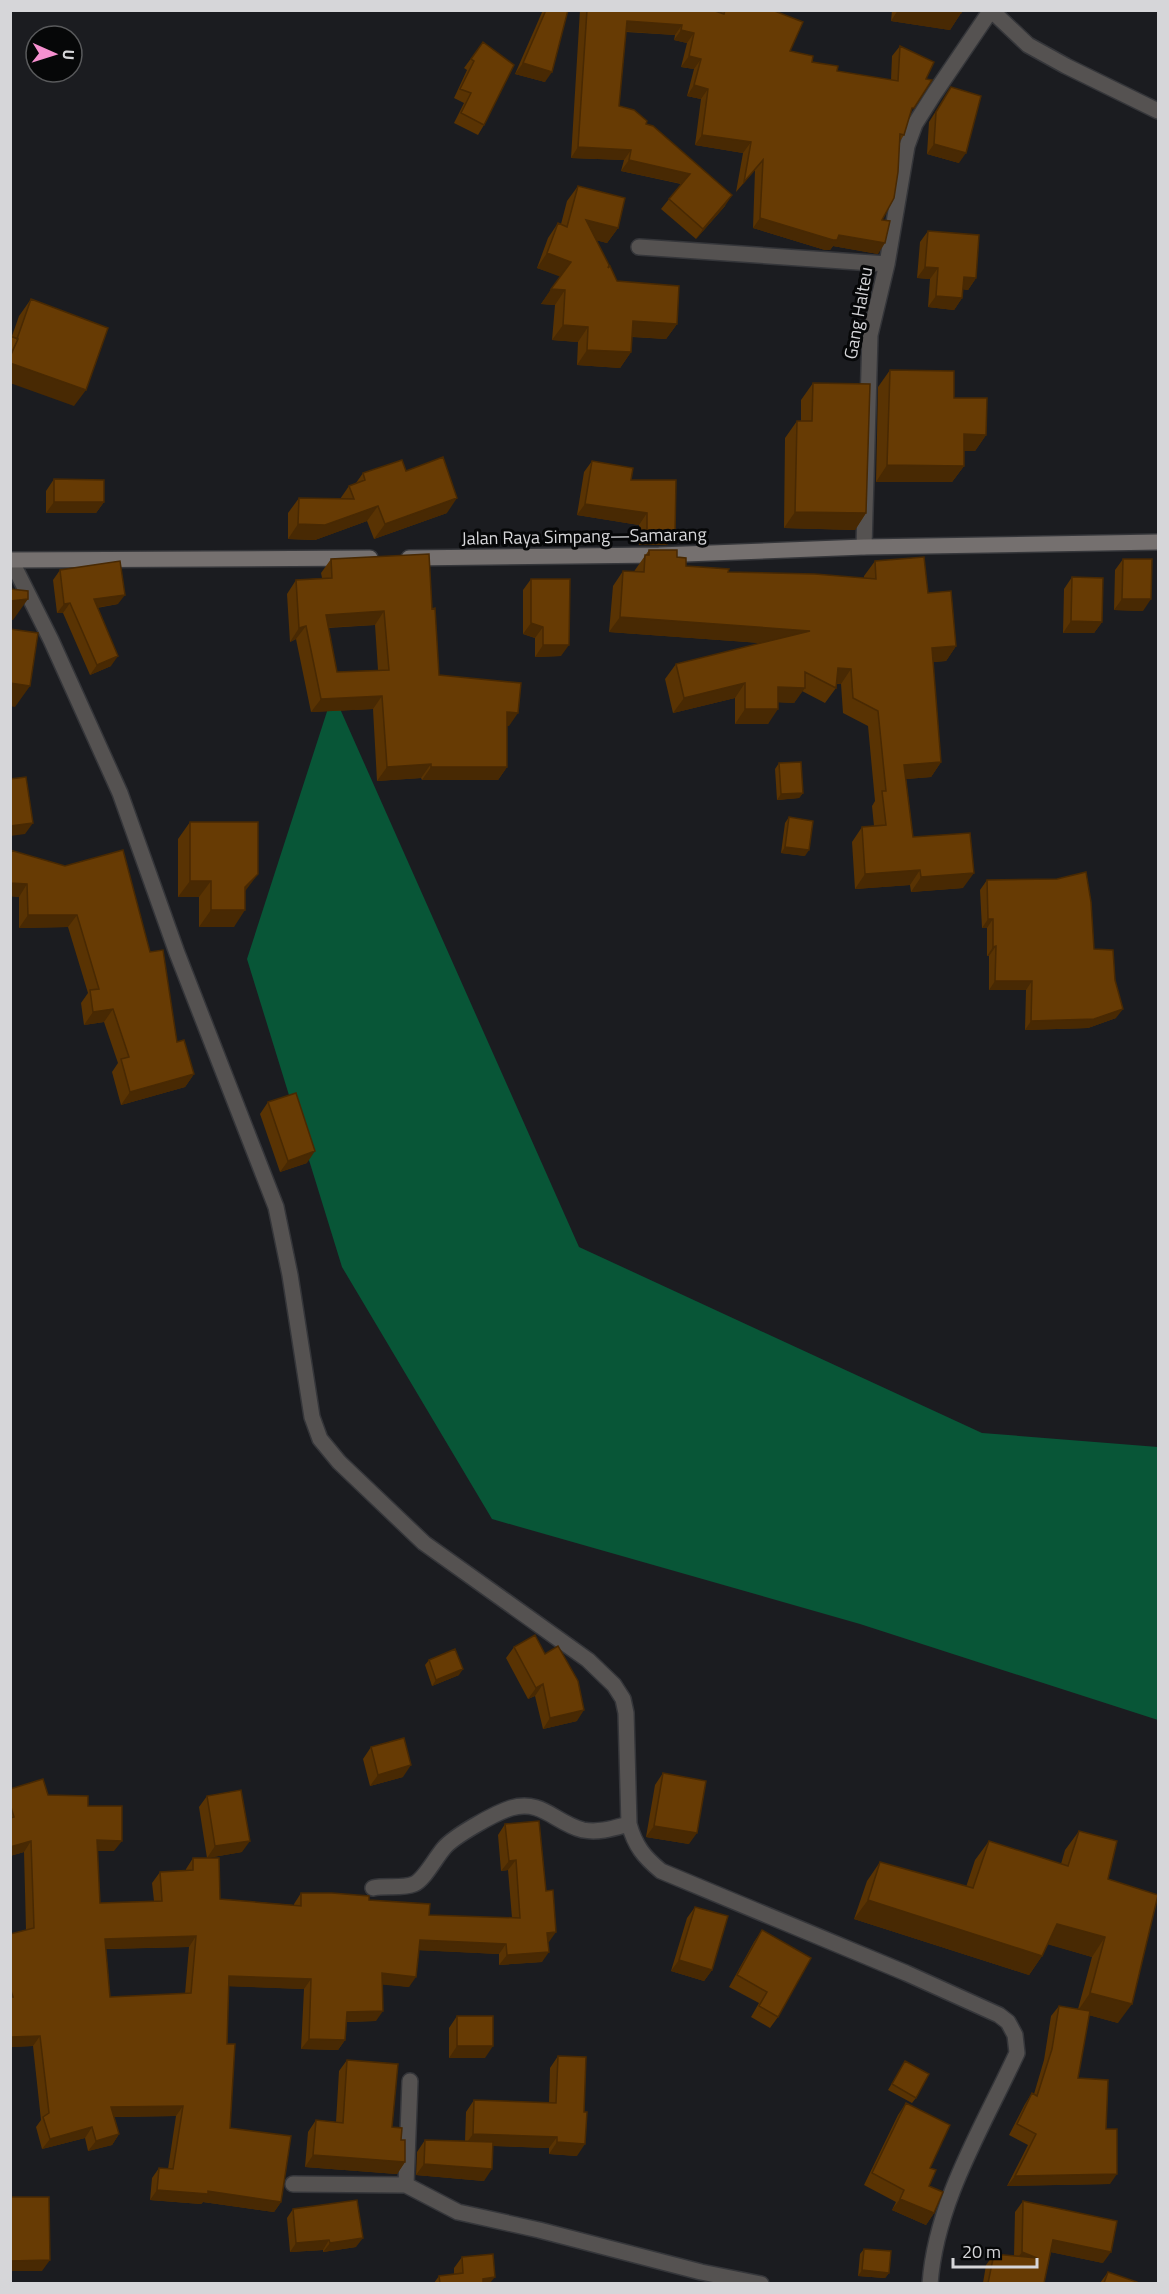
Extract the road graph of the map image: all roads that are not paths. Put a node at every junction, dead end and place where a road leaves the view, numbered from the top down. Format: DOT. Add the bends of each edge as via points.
graph roads {
  1 [pos="1158,111"];
  2 [pos="639,247"];
  3 [pos="887,264"];
  4 [pos="1158,542"];
  5 [pos="864,547"];
  6 [pos="11,560"];
  7 [pos="629,1824"];
  8 [pos="373,1888"];
  9 [pos="410,2081"];
  10 [pos="293,2184"];
  11 [pos="406,2185"];
  12 [pos="760,2283"];
  13 [pos="930,2283"];
  1 -- 3 [label="street, Gang Halteu" via="1028,45 991,10 915,124 907,146"];
  2 -- 3 [label="street"];
  3 -- 5 [label="street, Gang Halteu" via="868,357"];
  4 -- 5 [label="main road, Jalan Raya Simpang—Samarang"];
  5 -- 6 [label="main road, Jalan Raya Simpang—Samarang" via="659,555"];
  6 -- 7 [label="street" via="120,793 177,953 276,1207 312,1417 320,1439 424,1543 588,1660 614,1685 626,1713"];
  7 -- 8 [label="street" via="610,1830 584,1830 530,1805 509,1808 446,1846 414,1884"];
  7 -- 13 [label="street" via="645,1859 661,1871 968,2001 999,2015 1012,2028 1017,2053 947,2205"];
  9 -- 11 [label="street"];
  10 -- 11 [label="street"];
  11 -- 12 [label="street" via="458,2212"];
}
